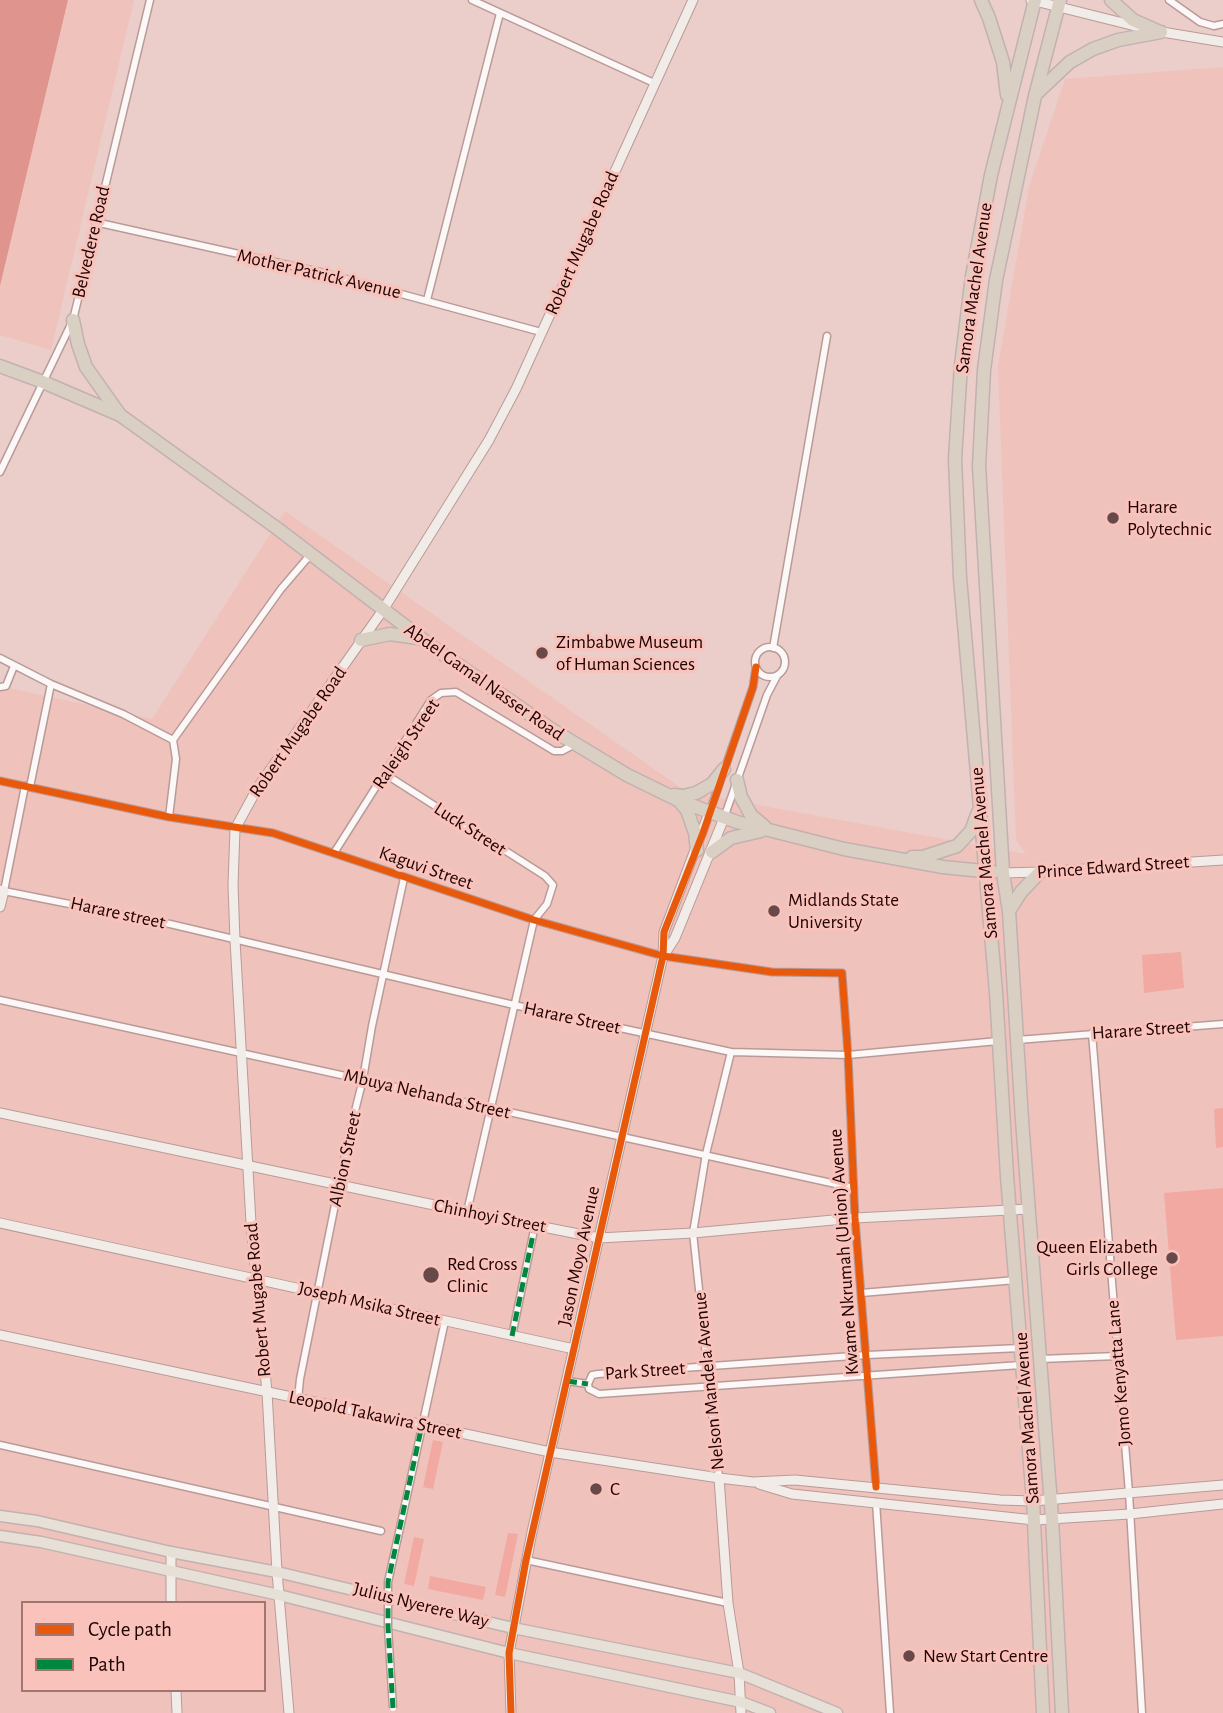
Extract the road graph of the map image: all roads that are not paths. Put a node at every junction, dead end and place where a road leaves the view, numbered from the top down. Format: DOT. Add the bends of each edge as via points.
graph roads {
  1 [pos="150,0"];
  2 [pos="472,0"];
  3 [pos="693,0"];
  4 [pos="981,0"];
  5 [pos="1033,0"];
  6 [pos="1111,0"];
  7 [pos="1169,0"];
  8 [pos="1059,4"];
  9 [pos="500,13"];
  10 [pos="1223,24"];
  11 [pos="1161,32"];
  12 [pos="1223,42"];
  13 [pos="654,83"];
  14 [pos="1035,96"];
  15 [pos="1008,106"];
  16 [pos="95,222"];
  17 [pos="427,300"];
  18 [pos="73,320"];
  19 [pos="541,332"];
  20 [pos="827,336"];
  21 [pos="0,359"];
  22 [pos="0,366"];
  23 [pos="18,372"];
  24 [pos="43,382"];
  25 [pos="120,415"];
  26 [pos="0,472"];
  27 [pos="311,554"];
  28 [pos="383,610"];
  29 [pos="421,639"];
  30 [pos="361,640"];
  31 [pos="773,648"];
  32 [pos="0,658"];
  33 [pos="14,666"];
  34 [pos="756,667"];
  35 [pos="777,676"];
  36 [pos="51,684"];
  37 [pos="0,687"];
  38 [pos="173,740"];
  39 [pos="575,744"];
  40 [pos="724,769"];
  41 [pos="385,774"];
  42 [pos="0,780"];
  43 [pos="737,780"];
  44 [pos="27,786"];
  45 [pos="666,794"];
  46 [pos="680,801"];
  47 [pos="979,808"];
  48 [pos="709,813"];
  49 [pos="169,817"];
  50 [pos="724,818"];
  51 [pos="235,829"];
  52 [pos="768,829"];
  53 [pos="697,850"];
  54 [pos="712,852"];
  55 [pos="334,853"];
  56 [pos="893,858"];
  57 [pos="1223,860"];
  58 [pos="984,872"];
  59 [pos="1040,872"];
  60 [pos="1003,873"];
  61 [pos="404,878"];
  62 [pos="2,891"];
  63 [pos="0,907"];
  64 [pos="1009,911"];
  65 [pos="534,920"];
  66 [pos="235,940"];
  67 [pos="663,956"];
  68 [pos="842,973"];
  69 [pos="383,974"];
  70 [pos="0,1000"];
  71 [pos="514,1005"];
  72 [pos="1223,1024"];
  73 [pos="1092,1033"];
  74 [pos="644,1034"];
  75 [pos="1017,1040"];
  76 [pos="998,1041"];
  77 [pos="242,1052"];
  78 [pos="731,1052"];
  79 [pos="848,1055"];
  80 [pos="363,1079"];
  81 [pos="492,1108"];
  82 [pos="0,1113"];
  83 [pos="622,1137"];
  84 [pos="706,1154"];
  85 [pos="248,1164"];
  86 [pos="339,1185"];
  87 [pos="854,1188"];
  88 [pos="1029,1209"];
  89 [pos="1010,1210"];
  90 [pos="467,1212"];
  91 [pos="855,1218"];
  92 [pos="0,1223"];
  93 [pos="535,1225"];
  94 [pos="693,1233"];
  95 [pos="599,1238"];
  96 [pos="257,1279"];
  97 [pos="1016,1280"];
  98 [pos="318,1292"];
  99 [pos="861,1293"];
  100 [pos="445,1321"];
  101 [pos="0,1335"];
  102 [pos="512,1336"];
  103 [pos="1022,1348"];
  104 [pos="574,1349"];
  105 [pos="867,1355"];
  106 [pos="1118,1356"];
  107 [pos="1040,1359"];
  108 [pos="1023,1365"];
  109 [pos="708,1367"];
  110 [pos="868,1374"];
  111 [pos="567,1381"];
  112 [pos="588,1384"];
  113 [pos="710,1385"];
  114 [pos="267,1392"];
  115 [pos="298,1399"];
  116 [pos="422,1425"];
  117 [pos="0,1445"];
  118 [pos="550,1452"];
  119 [pos="719,1478"];
  120 [pos="753,1482"];
  121 [pos="1223,1485"];
  122 [pos="876,1487"];
  123 [pos="1129,1493"];
  124 [pos="1051,1500"];
  125 [pos="1033,1501"];
  126 [pos="876,1502"];
  127 [pos="1223,1504"];
  128 [pos="273,1506"];
  129 [pos="1130,1514"];
  130 [pos="0,1516"];
  131 [pos="1052,1518"];
  132 [pos="1034,1520"];
  133 [pos="381,1531"];
  134 [pos="0,1536"];
  135 [pos="171,1552"];
  136 [pos="526,1560"];
  137 [pos="169,1571"];
  138 [pos="277,1572"];
  139 [pos="279,1595"];
  140 [pos="171,1601"];
  141 [pos="729,1603"];
  142 [pos="513,1628"];
  143 [pos="509,1653"];
  144 [pos="740,1673"];
  145 [pos="176,1692"];
  146 [pos="741,1707"];
  147 [pos="393,1710"];
  148 [pos="177,1713"];
  149 [pos="289,1713"];
  150 [pos="511,1713"];
  151 [pos="770,1713"];
  152 [pos="837,1713"];
  153 [pos="890,1713"];
  154 [pos="1043,1713"];
  155 [pos="1062,1713"];
  156 [pos="1142,1713"];
  1 -- 16 [label="street, Belvedere Road"];
  2 -- 9 [label="street"];
  3 -- 13 [label="street, Robert Mugabe Road"];
  4 -- 15 [label="highway" via="1003,62"];
  5 -- 8 [label="street"];
  5 -- 15 [label="highway, Samora Machel Avenue"];
  6 -- 11 [label="highway" via="1133,20"];
  7 -- 10 [label="street" via="1199,22"];
  8 -- 11 [label="street"];
  8 -- 14 [label="highway, Samora Machel Avenue"];
  9 -- 13 [label="street"];
  9 -- 17 [label="street"];
  11 -- 12 [label="street"];
  11 -- 14 [label="highway" via="1093,49 1070,62"];
  13 -- 19 [label="street, Robert Mugabe Road"];
  14 -- 60 [label="highway, Samora Machel Avenue" via="996,279 984,370 979,466"];
  15 -- 47 [label="highway, Samora Machel Avenue" via="972,276 955,459"];
  16 -- 17 [label="street, Mother Patrick Avenue"];
  16 -- 18 [label="street, Belvedere Road"];
  17 -- 19 [label="street, Mother Patrick Avenue"];
  18 -- 24 [label="street, Belvedere Road"];
  18 -- 25 [label="highway" via="86,367"];
  19 -- 28 [label="street, Robert Mugabe Road" via="489,440"];
  20 -- 31 [label="street"];
  21 -- 23 [label="highway, Abdel Gamal Nasser Road"];
  22 -- 23 [label="highway, Abdel Gamal Nasser Road"];
  23 -- 24 [label="highway, Abdel Gamal Nasser Road"];
  24 -- 25 [label="highway, Abdel Gamal Nasser Road"];
  24 -- 26 [label="street, Belvedere Road"];
  25 -- 27 [label="highway, Abdel Gamal Nasser Road"];
  27 -- 28 [label="highway, Abdel Gamal Nasser Road"];
  27 -- 38 [label="street"];
  28 -- 29 [label="highway, Abdel Gamal Nasser Road"];
  28 -- 30 [label="street, Robert Mugabe Road"];
  29 -- 30 [label="highway" via="390,634"];
  29 -- 39 [label="highway, Abdel Gamal Nasser Road"];
  30 -- 51 [label="street, Robert Mugabe Road" via="258,788"];
  31 -- 34 [label="street" via="760,651"];
  31 -- 35 [label="street" via="785,661"];
  32 -- 33 [label="street"];
  33 -- 36 [label="street"];
  33 -- 37 [label="street" via="6,686"];
  34 -- 35 [label="street" via="763,675"];
  34 -- 40 [label="street"];
  35 -- 43 [label="street"];
  36 -- 38 [label="street"];
  36 -- 44 [label="street"];
  38 -- 49 [label="street" via="176,759"];
  39 -- 41 [label="street, Raleigh Street" via="554,751 449,691 431,700"];
  39 -- 45 [label="highway, Abdel Gamal Nasser Road"];
  40 -- 45 [label="highway" via="712,784 696,793"];
  40 -- 48 [label="street"];
  41 -- 55 [label="street, Raleigh Street"];
  41 -- 65 [label="street, Luck Street" via="545,876 553,886 547,904"];
  42 -- 44 [label="street, Kaguvi Street"];
  43 -- 50 [label="street"];
  43 -- 52 [label="highway" via="751,816"];
  44 -- 49 [label="street, Kaguvi Street"];
  44 -- 62 [label="street"];
  45 -- 46 [label="highway, Abdel Gamal Nasser Road"];
  46 -- 48 [label="highway, Abdel Gamal Nasser Road"];
  46 -- 53 [label="highway" via="695,832"];
  47 -- 56 [label="highway" via="971,831 957,846 923,856"];
  47 -- 58 [label="highway, Samora Machel Avenue"];
  48 -- 50 [label="highway, Abdel Gamal Nasser Road"];
  48 -- 53 [label="street, Jason Moyo Avenue"];
  49 -- 51 [label="street, Kaguvi Street"];
  50 -- 52 [label="highway, Abdel Gamal Nasser Road"];
  50 -- 54 [label="street, Jason Moyo Avenue"];
  51 -- 55 [label="street, Kaguvi Street" via="272,833"];
  51 -- 66 [label="street, Robert Mugabe Road"];
  52 -- 54 [label="highway" via="731,838"];
  52 -- 56 [label="highway, Abdel Gamal Nasser Road"];
  53 -- 67 [label="street, Jason Moyo Avenue" via="664,933"];
  54 -- 67 [label="street, Jason Moyo Avenue"];
  55 -- 61 [label="street, Kaguvi Street"];
  56 -- 58 [label="highway, Abdel Gamal Nasser Road"];
  57 -- 59 [label="street, Prince Edward Street"];
  58 -- 60 [label="highway, Abdel Gamal Nasser Road"];
  58 -- 76 [label="highway, Samora Machel Avenue"];
  59 -- 60 [label="street, Prince Edward Street"];
  59 -- 64 [label="highway"];
  60 -- 64 [label="highway, Samora Machel Avenue"];
  61 -- 65 [label="street, Kaguvi Street"];
  61 -- 69 [label="street, Albion Street"];
  62 -- 63 [label="street"];
  62 -- 66 [label="street, Harare street"];
  64 -- 75 [label="highway, Samora Machel Avenue"];
  65 -- 67 [label="street, Kaguvi Street"];
  65 -- 71 [label="street"];
  66 -- 69 [label="street, Harare Street"];
  66 -- 77 [label="street, Robert Mugabe Road"];
  67 -- 68 [label="street, Kaguvi Street" via="772,972"];
  67 -- 74 [label="street, Jason Moyo Avenue"];
  68 -- 79 [label="street, Kwame Nkrumah (Union) Avenue"];
  69 -- 71 [label="street, Harare Street"];
  69 -- 80 [label="street, Albion Street"];
  70 -- 77 [label="street, Mbuya Nehanda Street"];
  71 -- 74 [label="street, Harare Street"];
  71 -- 81 [label="street"];
  72 -- 73 [label="street, Harare Street"];
  73 -- 75 [label="street, Harare Street"];
  73 -- 106 [label="street, Jomo Kenyatta Lane"];
  74 -- 78 [label="street, Harare Street"];
  74 -- 83 [label="street, Jason Moyo Avenue"];
  75 -- 88 [label="highway, Samora Machel Avenue"];
  76 -- 79 [label="street, Harare Street"];
  76 -- 89 [label="highway, Samora Machel Avenue"];
  77 -- 80 [label="street, Mbuya Nehanda Street"];
  77 -- 85 [label="street, Robert Mugabe Road"];
  78 -- 79 [label="street, Harare Street"];
  78 -- 84 [label="street, Nelson Mandela Avenue"];
  79 -- 87 [label="street, Kwame Nkrumah (Union) Avenue"];
  80 -- 81 [label="street, Mbuya Nehanda Street"];
  80 -- 86 [label="street, Albion Street"];
  81 -- 83 [label="street, Mbuya Nehanda Street"];
  81 -- 90 [label="street"];
  82 -- 85 [label="street, Chinhoyi Street"];
  83 -- 84 [label="street, Mbuya Nehanda Street"];
  83 -- 95 [label="street, Jason Moyo Avenue"];
  84 -- 87 [label="street, Mbuya Nehanda Street"];
  84 -- 94 [label="street, Nelson Mandela Avenue"];
  85 -- 86 [label="street, Chinhoyi Street"];
  85 -- 96 [label="street, Robert Mugabe Road"];
  86 -- 90 [label="street, Chinhoyi Street"];
  86 -- 98 [label="street, Albion Street"];
  87 -- 91 [label="street, Kwame Nkrumah (Union) Avenue"];
  88 -- 89 [label="street, Chinhoyi Street"];
  88 -- 107 [label="highway, Samora Machel Avenue"];
  89 -- 91 [label="street, Chinhoyi Street"];
  89 -- 97 [label="highway, Samora Machel Avenue"];
  90 -- 93 [label="street, Chinhoyi Street"];
  91 -- 94 [label="street, Chinhoyi Street"];
  91 -- 99 [label="street, Kwame Nkrumah (Union) Avenue"];
  92 -- 96 [label="street, Joseph Msika Street"];
  93 -- 95 [label="street, Chinhoyi Street"];
  93 -- 102 [label="street"];
  94 -- 95 [label="street, Chinhoyi Street"];
  94 -- 109 [label="street, Nelson Mandela Avenue"];
  95 -- 104 [label="street, Jason Moyo Avenue"];
  96 -- 98 [label="street, Joseph Msika Street"];
  96 -- 114 [label="street, Robert Mugabe Road"];
  97 -- 99 [label="street"];
  97 -- 103 [label="highway, Samora Machel Avenue"];
  98 -- 100 [label="street, Joseph Msika Street"];
  98 -- 115 [label="street, Albion Street"];
  99 -- 105 [label="street, Kwame Nkrumah (Union) Avenue"];
  100 -- 102 [label="street, Joseph Msika Street"];
  100 -- 116 [label="street"];
  101 -- 114 [label="street, Leopold Takawira Street"];
  102 -- 104 [label="street, Joseph Msika Street"];
  103 -- 105 [label="street, Park Street"];
  103 -- 108 [label="highway, Samora Machel Avenue"];
  104 -- 111 [label="street, Jason Moyo Avenue"];
  105 -- 109 [label="street, Park Street"];
  105 -- 110 [label="street, Kwame Nkrumah (Union) Avenue"];
  106 -- 107 [label="street"];
  106 -- 123 [label="street, Jomo Kenyatta Lane"];
  107 -- 124 [label="highway, Samora Machel Avenue"];
  108 -- 110 [label="street, Park Street"];
  108 -- 125 [label="highway, Samora Machel Avenue"];
  109 -- 112 [label="street, Park Street" via="598,1374 592,1375"];
  109 -- 113 [label="street, Nelson Mandela Avenue"];
  110 -- 113 [label="street, Park Street"];
  110 -- 122 [label="street, Kwame Nkrumah (Union) Avenue"];
  111 -- 112 [label="street"];
  111 -- 118 [label="street, Jason Moyo Avenue"];
  112 -- 113 [label="street, Park Street" via="599,1394"];
  113 -- 119 [label="street, Nelson Mandela Avenue"];
  114 -- 115 [label="street, Leopold Takawira Street"];
  114 -- 128 [label="street, Robert Mugabe Road"];
  115 -- 116 [label="street, Leopold Takawira Street"];
  116 -- 118 [label="street, Leopold Takawira Street"];
  116 -- 147 [label="street, bridge" via="388,1582"];
  117 -- 128 [label="street"];
  118 -- 119 [label="street, Leopold Takawira Street"];
  118 -- 136 [label="street, Jason Moyo Avenue"];
  119 -- 120 [label="street, Leopold Takawira Street"];
  119 -- 141 [label="street, Nelson Mandela Avenue"];
  120 -- 122 [label="street, Leopold Takawira Street" via="795,1480"];
  120 -- 126 [label="street, Leopold Takawira Street" via="792,1494"];
  121 -- 123 [label="street, Leopold Takawira Street"];
  122 -- 125 [label="street, Leopold Takawira Street"];
  123 -- 124 [label="street, Leopold Takawira Street"];
  123 -- 129 [label="street, Jomo Kenyatta Lane"];
  124 -- 125 [label="street, Leopold Takawira Street"];
  124 -- 131 [label="highway, Samora Machel Avenue"];
  125 -- 132 [label="highway, Samora Machel Avenue"];
  126 -- 132 [label="street, Leopold Takawira Street"];
  126 -- 153 [label="street"];
  127 -- 129 [label="street, Leopold Takawira Street"];
  128 -- 133 [label="street"];
  128 -- 138 [label="street, Robert Mugabe Road"];
  129 -- 131 [label="street, Leopold Takawira Street"];
  129 -- 156 [label="street, Jomo Kenyatta Lane"];
  130 -- 135 [label="main road, Julius Nyerere Way"];
  131 -- 132 [label="street, Leopold Takawira Street"];
  131 -- 155 [label="highway, Samora Machel Avenue"];
  132 -- 154 [label="highway, Samora Machel Avenue"];
  134 -- 137 [label="main road, Julius Nyerere Way"];
  135 -- 137 [label="street"];
  135 -- 138 [label="main road, Julius Nyerere Way"];
  136 -- 141 [label="street"];
  136 -- 142 [label="street, Jason Moyo Avenue"];
  137 -- 139 [label="main road, Julius Nyerere Way"];
  137 -- 140 [label="street"];
  138 -- 139 [label="street, Robert Mugabe Road"];
  138 -- 142 [label="main road, Julius Nyerere Way"];
  139 -- 143 [label="main road, Julius Nyerere Way"];
  139 -- 149 [label="street, Robert Mugabe Road"];
  141 -- 144 [label="street, Nelson Mandela Avenue"];
  142 -- 143 [label="street, Jason Moyo Avenue"];
  142 -- 144 [label="main road, Julius Nyerere Way"];
  143 -- 146 [label="main road, Julius Nyerere Way"];
  143 -- 150 [label="street, Jason Moyo Avenue"];
  144 -- 146 [label="street, Nelson Mandela Avenue"];
  144 -- 152 [label="main road, Julius Nyerere Way"];
  145 -- 148 [label="street"];
  146 -- 151 [label="main road, Julius Nyerere Way"];
}
